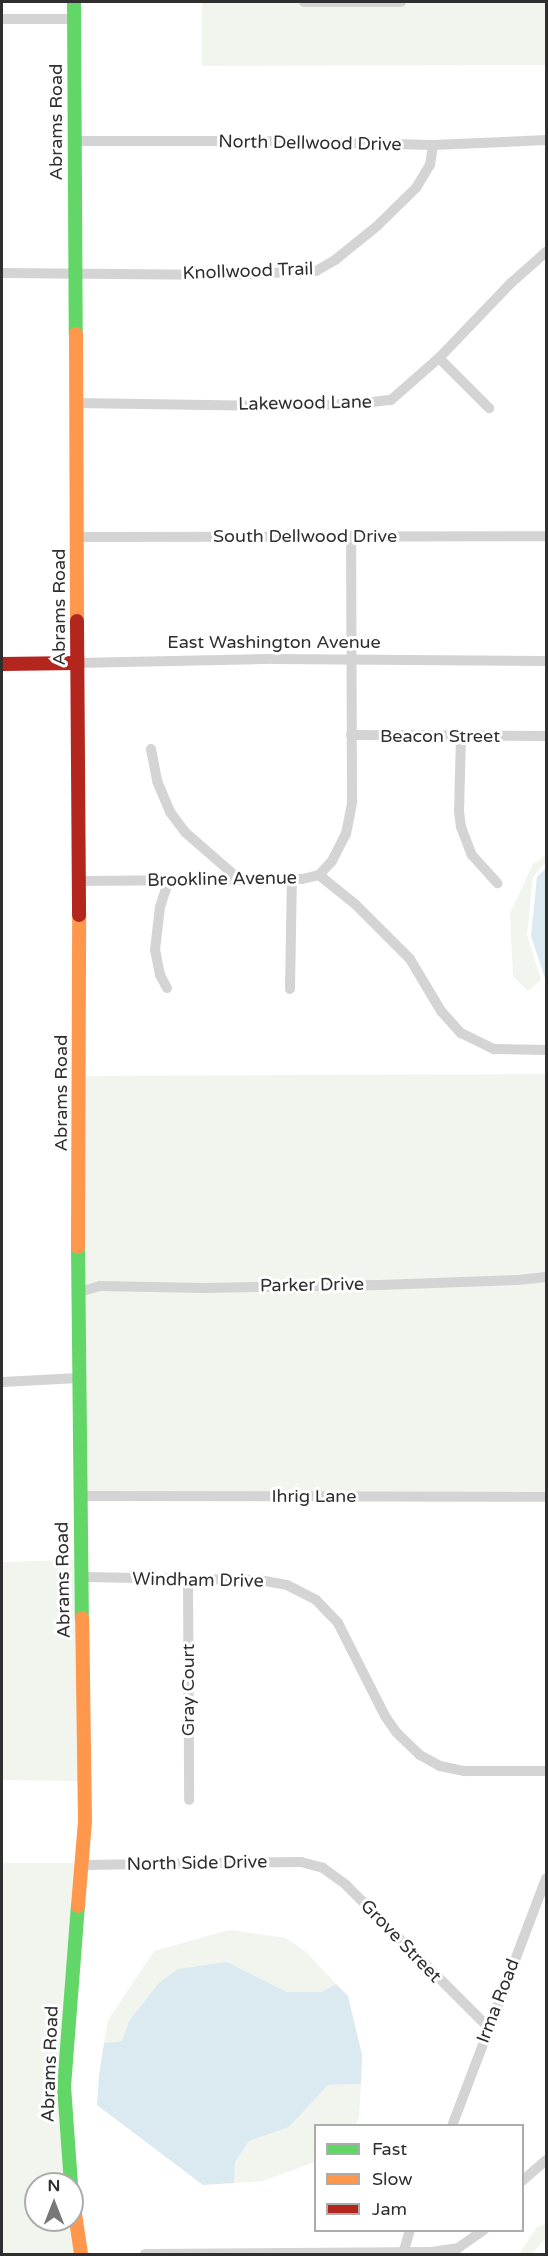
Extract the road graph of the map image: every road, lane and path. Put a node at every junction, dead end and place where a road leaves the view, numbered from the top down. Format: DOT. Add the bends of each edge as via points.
graph roads {
  1 [pos="74,2"];
  2 [pos="303,2"];
  3 [pos="401,2"];
  4 [pos="2,19"];
  5 [pos="74,20"];
  6 [pos="546,140"];
  7 [pos="74,141"];
  8 [pos="433,145"];
  9 [pos="546,252"];
  10 [pos="2,273"];
  11 [pos="75,273"];
  12 [pos="439,358"];
  13 [pos="75,403"];
  14 [pos="489,408"];
  15 [pos="351,536"];
  16 [pos="546,536"];
  17 [pos="77,537"];
  18 [pos="351,659"];
  19 [pos="546,661"];
  20 [pos="77,663"];
  21 [pos="2,664"];
  22 [pos="351,735"];
  23 [pos="461,736"];
  24 [pos="546,736"];
  25 [pos="151,749"];
  26 [pos="319,875"];
  27 [pos="292,879"];
  28 [pos="169,880"];
  29 [pos="240,880"];
  30 [pos="79,881"];
  31 [pos="497,883"];
  32 [pos="168,988"];
  33 [pos="290,989"];
  34 [pos="546,1050"];
  35 [pos="546,1277"];
  36 [pos="79,1292"];
  37 [pos="80,1378"];
  38 [pos="2,1382"];
  39 [pos="81,1496"];
  40 [pos="546,1497"];
  41 [pos="81,1577"];
  42 [pos="188,1581"];
  43 [pos="546,1771"];
  44 [pos="189,1800"];
  45 [pos="310,1863"];
  46 [pos="83,1865"];
  47 [pos="546,1878"];
  48 [pos="488,2027"];
  49 [pos="453,2124"];
  50 [pos="546,2160"];
  51 [pos="69,2172"];
  52 [pos="524,2179"];
  53 [pos="78,2232"];
  54 [pos="409,2232"];
  55 [pos="482,2232"];
  56 [pos="404,2252"];
  57 [pos="81,2254"];
  58 [pos="146,2254"];
  1 -- 5 [label="street, Abrams Road"];
  2 -- 3 [label="street"];
  4 -- 5 [label="street"];
  5 -- 7 [label="street, Abrams Road"];
  6 -- 8 [label="street, North Dellwood Drive"];
  7 -- 8 [label="street, North Dellwood Drive"];
  7 -- 11 [label="street, Abrams Road"];
  8 -- 11 [label="street, Knollwood Trail" via="430,165 417,188 369,233 316,271"];
  9 -- 12 [label="street, Lakewood Lane"];
  10 -- 11 [label="street, Knollwood Trail"];
  11 -- 13 [label="street, Abrams Road"];
  12 -- 13 [label="street, Lakewood Lane" via="397,396 380,402 272,406"];
  12 -- 14 [label="street"];
  13 -- 17 [label="street, Abrams Road"];
  15 -- 16 [label="street, South Dellwood Drive"];
  15 -- 17 [label="street, South Dellwood Drive"];
  15 -- 18 [label="street, Brookline Avenue"];
  17 -- 20 [label="street, Abrams Road"];
  18 -- 19 [label="street, East Washington Avenue"];
  18 -- 20 [label="street, East Washington Avenue"];
  18 -- 22 [label="street, Brookline Avenue"];
  20 -- 21 [label="street, East Washington Avenue"];
  20 -- 30 [label="street, Abrams Road"];
  22 -- 23 [label="street, Beacon Street"];
  22 -- 26 [label="street, Brookline Avenue" via="350,822 339,850"];
  23 -- 24 [label="street, Beacon Street"];
  23 -- 31 [label="street" via="462,827 472,855"];
  25 -- 29 [label="street" via="157,781 170,812 186,833"];
  26 -- 27 [label="street, Brookline Avenue"];
  26 -- 34 [label="street" via="355,904 410,959 441,1011 462,1033 494,1049"];
  27 -- 29 [label="street, Brookline Avenue"];
  27 -- 33 [label="street"];
  28 -- 29 [label="street, Brookline Avenue"];
  28 -- 30 [label="street, Brookline Avenue"];
  28 -- 32 [label="street" via="160,907 155,950 160,975"];
  30 -- 36 [label="street, Abrams Road"];
  35 -- 36 [label="street, Parker Drive" via="380,1285 100,1286"];
  36 -- 37 [label="street, Abrams Road"];
  37 -- 38 [label="street"];
  37 -- 39 [label="street, Abrams Road"];
  39 -- 40 [label="street, Ihrig Lane"];
  39 -- 41 [label="street, Abrams Road"];
  41 -- 42 [label="street, Windham Drive"];
  41 -- 46 [label="street, Abrams Road"];
  42 -- 43 [label="street, Windham Drive" via="275,1582 316,1600 338,1623 396,1732 429,1761 464,1771"];
  42 -- 44 [label="street, Gray Court"];
  45 -- 46 [label="street, North Side Drive"];
  45 -- 48 [label="street, Grove Street" via="346,1885"];
  46 -- 51 [label="street, Abrams Road" via="66,2036 64,2087"];
  47 -- 48 [label="street, Irma Road"];
  48 -- 49 [label="street, Irma Road"];
  50 -- 52 [label="street"];
  53 -- 57 [label="street"];
  54 -- 56 [label="street"];
  55 -- 56 [label="street" via="468,2243 447,2250"];
  56 -- 58 [label="street"];
}
